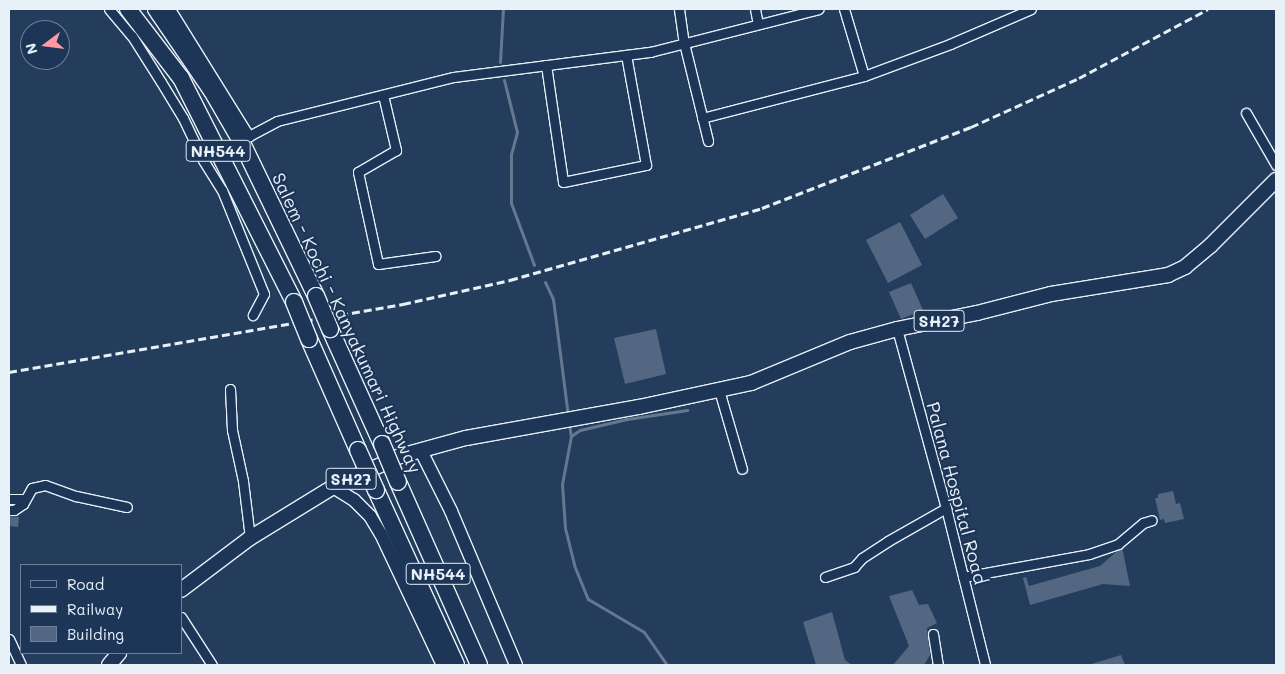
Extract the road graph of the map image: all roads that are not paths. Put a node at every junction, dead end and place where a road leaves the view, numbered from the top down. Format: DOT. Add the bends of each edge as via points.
graph roads {
  1 [pos="109,9"];
  2 [pos="128,9"];
  3 [pos="156,9"];
  4 [pos="170,9"];
  5 [pos="679,9"];
  6 [pos="755,9"];
  7 [pos="819,9"];
  8 [pos="844,9"];
  9 [pos="1031,9"];
  10 [pos="802,11"];
  11 [pos="758,24"];
  12 [pos="684,43"];
  13 [pos="626,55"];
  14 [pos="546,65"];
  15 [pos="864,76"];
  16 [pos="383,95"];
  17 [pos="1246,112"];
  18 [pos="702,118"];
  19 [pos="708,141"];
  20 [pos="1276,165"];
  21 [pos="1276,180"];
  22 [pos="435,256"];
  23 [pos="253,315"];
  24 [pos="897,329"];
  25 [pos="230,389"];
  26 [pos="720,390"];
  27 [pos="421,450"];
  28 [pos="742,469"];
  29 [pos="333,487"];
  30 [pos="9,499"];
  31 [pos="25,499"];
  32 [pos="127,507"];
  33 [pos="946,508"];
  34 [pos="9,510"];
  35 [pos="1152,520"];
  36 [pos="250,538"];
  37 [pos="825,577"];
  38 [pos="963,577"];
  39 [pos="182,589"];
  40 [pos="182,619"];
  41 [pos="933,634"];
  42 [pos="9,639"];
  43 [pos="118,654"];
  44 [pos="21,665"];
  45 [pos="108,665"];
  46 [pos="212,665"];
  47 [pos="443,665"];
  48 [pos="456,665"];
  49 [pos="479,665"];
  50 [pos="516,665"];
  51 [pos="938,665"];
  52 [pos="985,665"];
  1 -- 23 [label="street" via="132,36 161,82 202,160 222,190 264,294"];
  2 -- 48 [label="highway, NH544, bridge" via="181,78 294,302"];
  3 -- 49 [label="highway, Salem - Kochi - Kanyakumari Highway / NH544, bridge" via="241,141 316,296"];
  4 -- 16 [label="street" via="249,136 278,121"];
  5 -- 12 [label="street"];
  6 -- 11 [label="street"];
  7 -- 10 [label="street"];
  8 -- 15 [label="street"];
  9 -- 15 [label="street"];
  10 -- 11 [label="street"];
  11 -- 12 [label="street"];
  12 -- 13 [label="street"];
  12 -- 18 [label="street"];
  13 -- 14 [label="street"];
  13 -- 14 [label="street" via="646,165 563,182"];
  14 -- 16 [label="street" via="454,77"];
  15 -- 18 [label="street"];
  16 -- 22 [label="street" via="396,150 358,172 378,264"];
  17 -- 20 [label="street"];
  18 -- 19 [label="street"];
  21 -- 24 [label="main road, SH27" via="1211,245 1185,267 1168,275 1051,294"];
  24 -- 26 [label="main road, SH27" via="850,342 751,383"];
  24 -- 33 [label="street, Palana Hospital Road"];
  25 -- 36 [label="street" via="232,430"];
  26 -- 27 [label="main road, SH27" via="466,438"];
  26 -- 28 [label="street"];
  27 -- 29 [label="main road, SH27" via="400,456"];
  27 -- 50 [label="street" via="451,510"];
  29 -- 36 [label="main road, SH27"];
  29 -- 47 [label="street" via="354,500 370,516"];
  30 -- 31 [label="street"];
  31 -- 32 [label="street" via="32,488 45,485 76,496"];
  31 -- 34 [label="street" via="14,510"];
  33 -- 37 [label="street" via="888,541 854,567"];
  33 -- 38 [label="street, Palana Hospital Road"];
  35 -- 38 [label="street" via="1143,523 1118,544 1089,554"];
  36 -- 39 [label="main road, SH27"];
  38 -- 52 [label="street, Palana Hospital Road"];
  40 -- 46 [label="street"];
  41 -- 51 [label="street"];
  42 -- 44 [label="street"];
  43 -- 45 [label="main road"];
}
